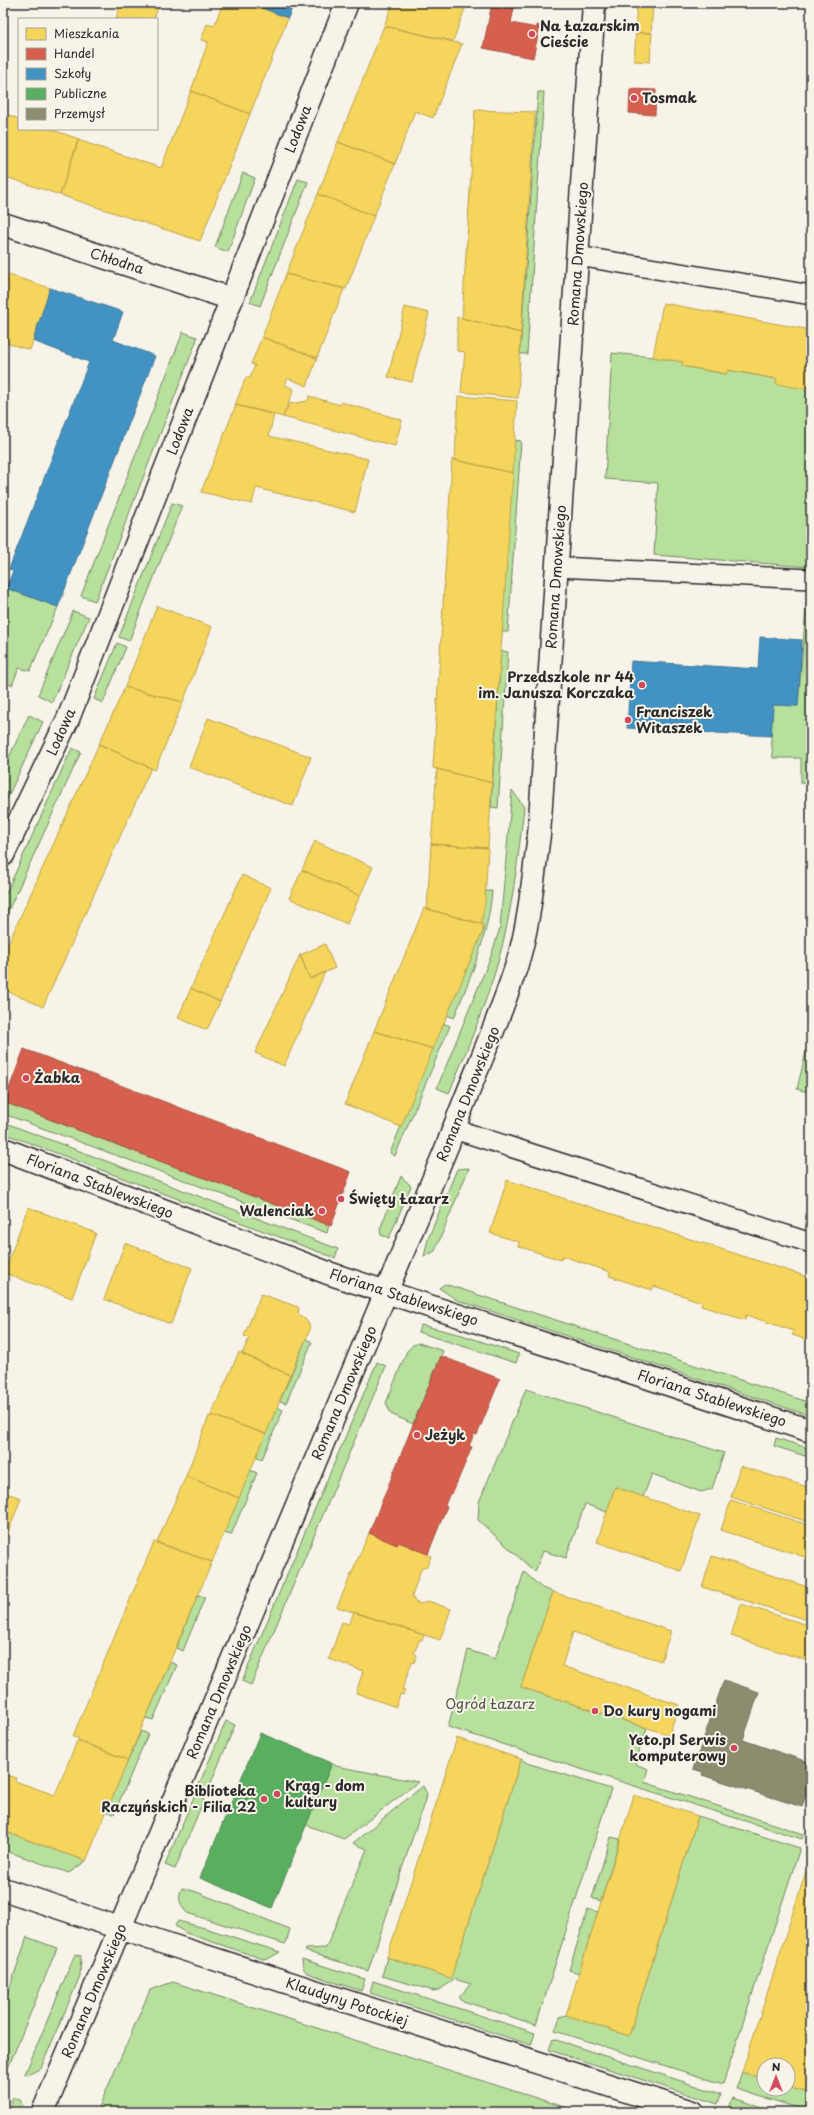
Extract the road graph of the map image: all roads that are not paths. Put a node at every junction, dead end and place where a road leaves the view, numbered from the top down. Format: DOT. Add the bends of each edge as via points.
graph roads {
  1 [pos="347,3"];
  2 [pos="594,3"];
  3 [pos="3,224"];
  4 [pos="578,256"];
  5 [pos="811,295"];
  6 [pos="232,299"];
  7 [pos="557,567"];
  8 [pos="811,579"];
  9 [pos="3,855"];
  10 [pos="454,1129"];
  11 [pos="3,1149"];
  12 [pos="811,1244"];
  13 [pos="386,1292"];
  14 [pos="811,1431"];
  15 [pos="3,1889"];
  16 [pos="120,1929"];
  17 [pos="43,2112"];
  18 [pos="692,2112"];
  1 -- 6 [label="street, Lodowa"];
  2 -- 4 [label="street, Romana Dmowskiego"];
  3 -- 6 [label="street, Chłodna"];
  4 -- 5 [label="lane"];
  4 -- 7 [label="street, Romana Dmowskiego"];
  6 -- 9 [label="street, Lodowa" via="68,719"];
  7 -- 8 [label="lane"];
  7 -- 10 [label="street, Romana Dmowskiego" via="539,834 529,907 517,963 497,1022"];
  10 -- 12 [label="lane"];
  10 -- 13 [label="street, Romana Dmowskiego"];
  11 -- 13 [label="street, Floriana Stablewskiego" via="328,1273"];
  13 -- 14 [label="street, Floriana Stablewskiego"];
  13 -- 16 [label="street, Romana Dmowskiego"];
  15 -- 16 [label="street, Klaudyny Potockiej"];
  16 -- 17 [label="street, Romana Dmowskiego"];
  16 -- 18 [label="street, Klaudyny Potockiej"];
}
